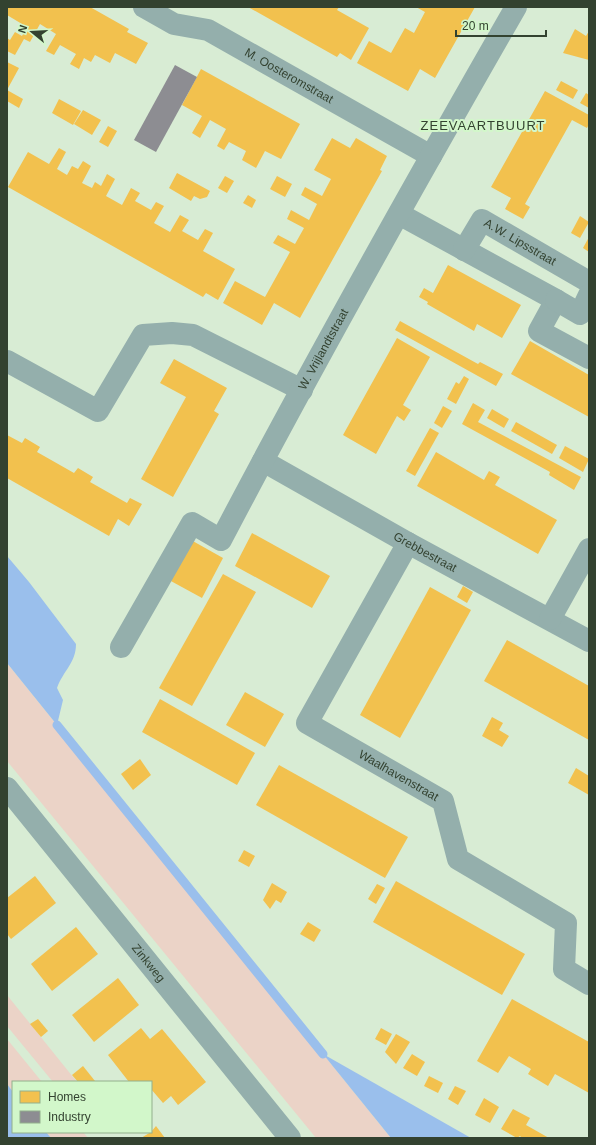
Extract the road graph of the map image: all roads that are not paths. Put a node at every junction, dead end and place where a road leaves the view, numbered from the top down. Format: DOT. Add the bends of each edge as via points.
graph roads {
  1 [pos="144,7"];
  2 [pos="516,7"];
  3 [pos="430,156"];
  4 [pos="398,214"];
  5 [pos="464,250"];
  6 [pos="589,282"];
  7 [pos="589,295"];
  8 [pos="556,300"];
  9 [pos="589,358"];
  10 [pos="7,361"];
  11 [pos="302,390"];
  12 [pos="263,461"];
  13 [pos="408,543"];
  14 [pos="589,549"];
  15 [pos="550,619"];
  16 [pos="589,641"];
  17 [pos="121,646"];
  18 [pos="7,788"];
  19 [pos="589,984"];
  20 [pos="290,1138"];
  1 -- 3 [label="street, M. Oosteromstraat" via="174,24 208,30"];
  2 -- 3 [label="street, W. Vrijlandtstraat"];
  3 -- 4 [label="street, W. Vrijlandtstraat"];
  4 -- 5 [label="street"];
  4 -- 11 [label="street, W. Vrijlandtstraat"];
  5 -- 6 [label="street, A.W. Lipsstraat" via="482,220"];
  5 -- 8 [label="street"];
  7 -- 8 [label="street" via="580,314"];
  8 -- 9 [label="street" via="539,331"];
  10 -- 11 [label="street" via="98,411 143,335 193,334"];
  11 -- 12 [label="street, W. Vrijlandtstraat"];
  12 -- 13 [label="street, Grebbestraat"];
  12 -- 17 [label="street, W. Vrijlandtstraat" via="221,540 192,523"];
  13 -- 15 [label="street, Grebbestraat"];
  13 -- 19 [label="street, Waalhavenstraat" via="307,723 443,801 458,859 566,923 564,969"];
  14 -- 15 [label="street"];
  15 -- 16 [label="street, Grebbestraat"];
  18 -- 20 [label="street, Zinkweg"];
}
